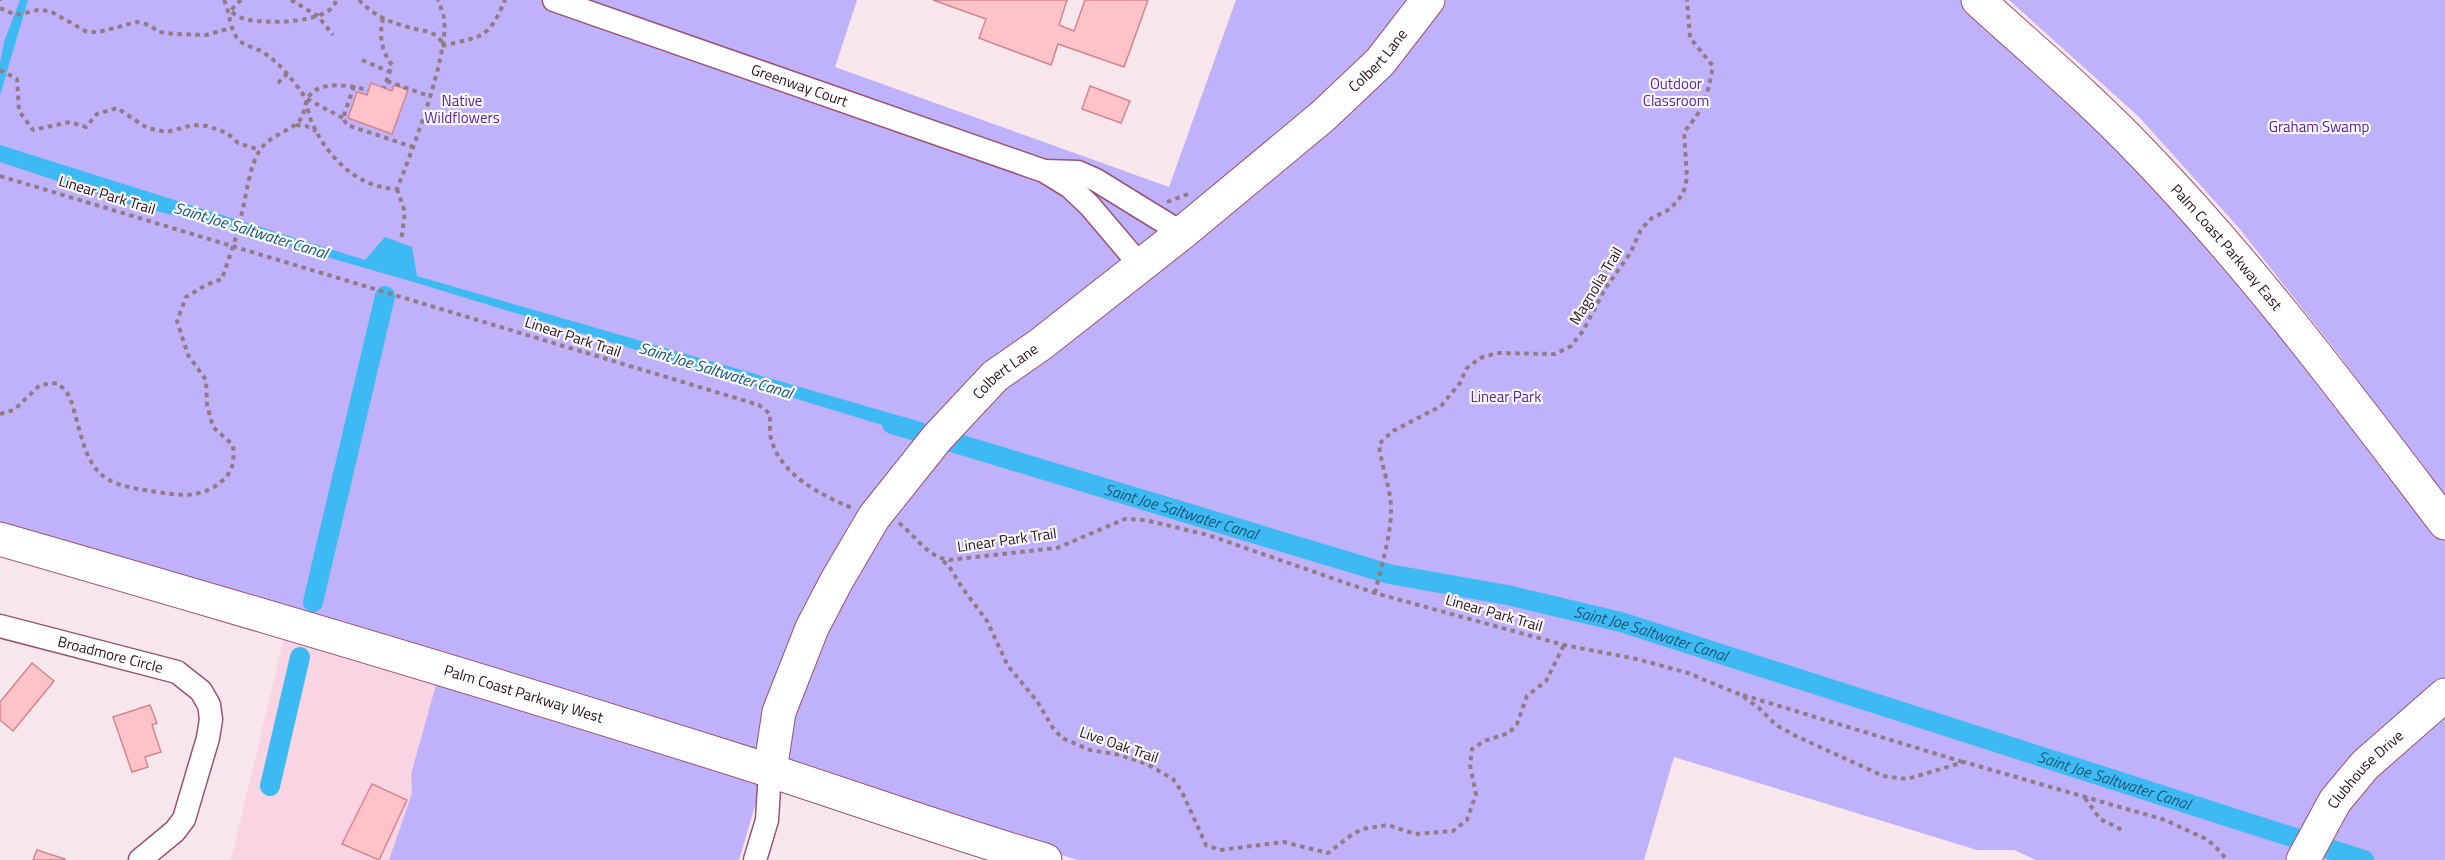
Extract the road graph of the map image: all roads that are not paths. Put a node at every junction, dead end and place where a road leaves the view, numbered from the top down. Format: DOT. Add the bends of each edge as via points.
graph roads {
  1 [pos="554,0"];
  2 [pos="1428,0"];
  3 [pos="1978,0"];
  4 [pos="1044,171"];
  5 [pos="1182,233"];
  6 [pos="1140,265"];
  7 [pos="2445,523"];
  8 [pos="0,538"];
  9 [pos="0,626"];
  10 [pos="2445,695"];
  11 [pos="770,771"];
  12 [pos="2311,846"];
  13 [pos="140,860"];
  14 [pos="755,860"];
  15 [pos="1045,860"];
  1 -- 4 [label="street, Greenway Court"];
  2 -- 5 [label="main road, Colbert Lane" via="1380,62 1346,95"];
  3 -- 7 [label="main road, Palm Coast Parkway East" via="2096,107 2190,206 2272,302"];
  4 -- 5 [label="street" via="1078,172 1096,180"];
  4 -- 6 [label="street" via="1070,187 1090,206"];
  5 -- 6 [label="main road, Colbert Lane"];
  6 -- 11 [label="main road, Colbert Lane" via="988,382 913,466 874,517 827,599 789,684 779,712"];
  8 -- 11 [label="main road, Palm Coast Parkway West"];
  9 -- 13 [label="street, Broadmore Circle" via="177,672 196,686 209,705 208,738 184,819"];
  10 -- 12 [label="main road, Clubhouse Drive" via="2365,765 2335,801"];
  11 -- 14 [label="street, Colbert Lane" via="767,819"];
  11 -- 15 [label="main road, Palm Coast Parkway West"];
}
